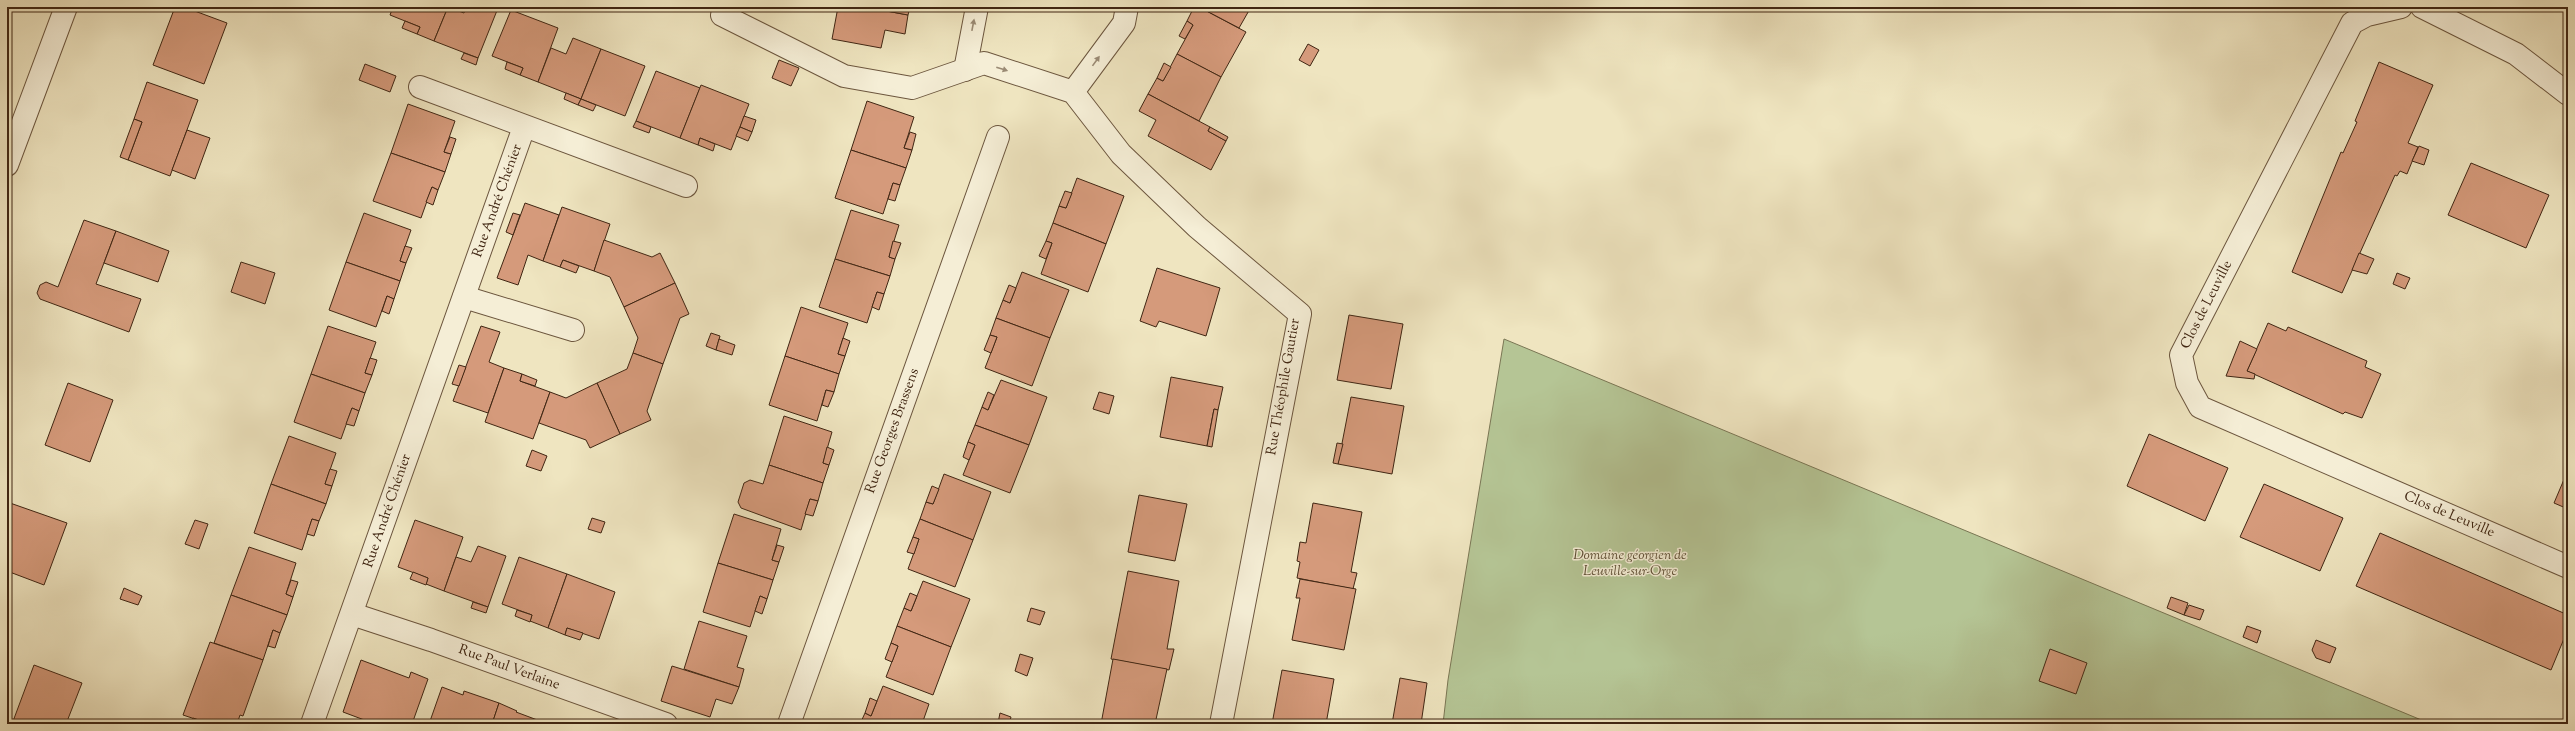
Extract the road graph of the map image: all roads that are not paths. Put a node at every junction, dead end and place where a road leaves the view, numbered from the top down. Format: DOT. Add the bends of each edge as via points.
graph roads {
  1 [pos="66,7"];
  2 [pos="977,7"];
  3 [pos="1128,7"];
  4 [pos="2401,7"];
  5 [pos="2422,7"];
  6 [pos="722,15"];
  7 [pos="965,70"];
  8 [pos="420,87"];
  9 [pos="1073,92"];
  10 [pos="2568,94"];
  11 [pos="524,127"];
  12 [pos="998,137"];
  13 [pos="7,165"];
  14 [pos="686,186"];
  15 [pos="464,297"];
  16 [pos="573,330"];
  17 [pos="2568,567"];
  18 [pos="352,614"];
  19 [pos="312,724"];
  20 [pos="666,724"];
  21 [pos="789,724"];
  22 [pos="1221,724"];
  1 -- 13 [label="street"];
  7 -- 2 [label="street, one-way"];
  9 -- 3 [label="street, one-way" via="1124,23"];
  4 -- 17 [label="street, Clos de Leuville" via="2367,15 2352,23 2181,355 2187,383 2200,407"];
  5 -- 10 [label="street" via="2516,54"];
  6 -- 7 [label="street" via="844,76 912,88"];
  7 -- 9 [label="street, one-way" via="984,63"];
  8 -- 11 [label="street, Rue André Chénier"];
  9 -- 22 [label="street, Rue Théophile Gautier" via="1121,154 1197,227 1300,314"];
  11 -- 14 [label="street, Rue André Chénier"];
  11 -- 15 [label="street, Rue André Chénier"];
  12 -- 21 [label="street, Rue Georges Brassens"];
  15 -- 16 [label="street"];
  15 -- 18 [label="street, Rue André Chénier"];
  18 -- 19 [label="street, Rue André Chénier"];
  18 -- 20 [label="street, Rue Paul Verlaine"];
}
